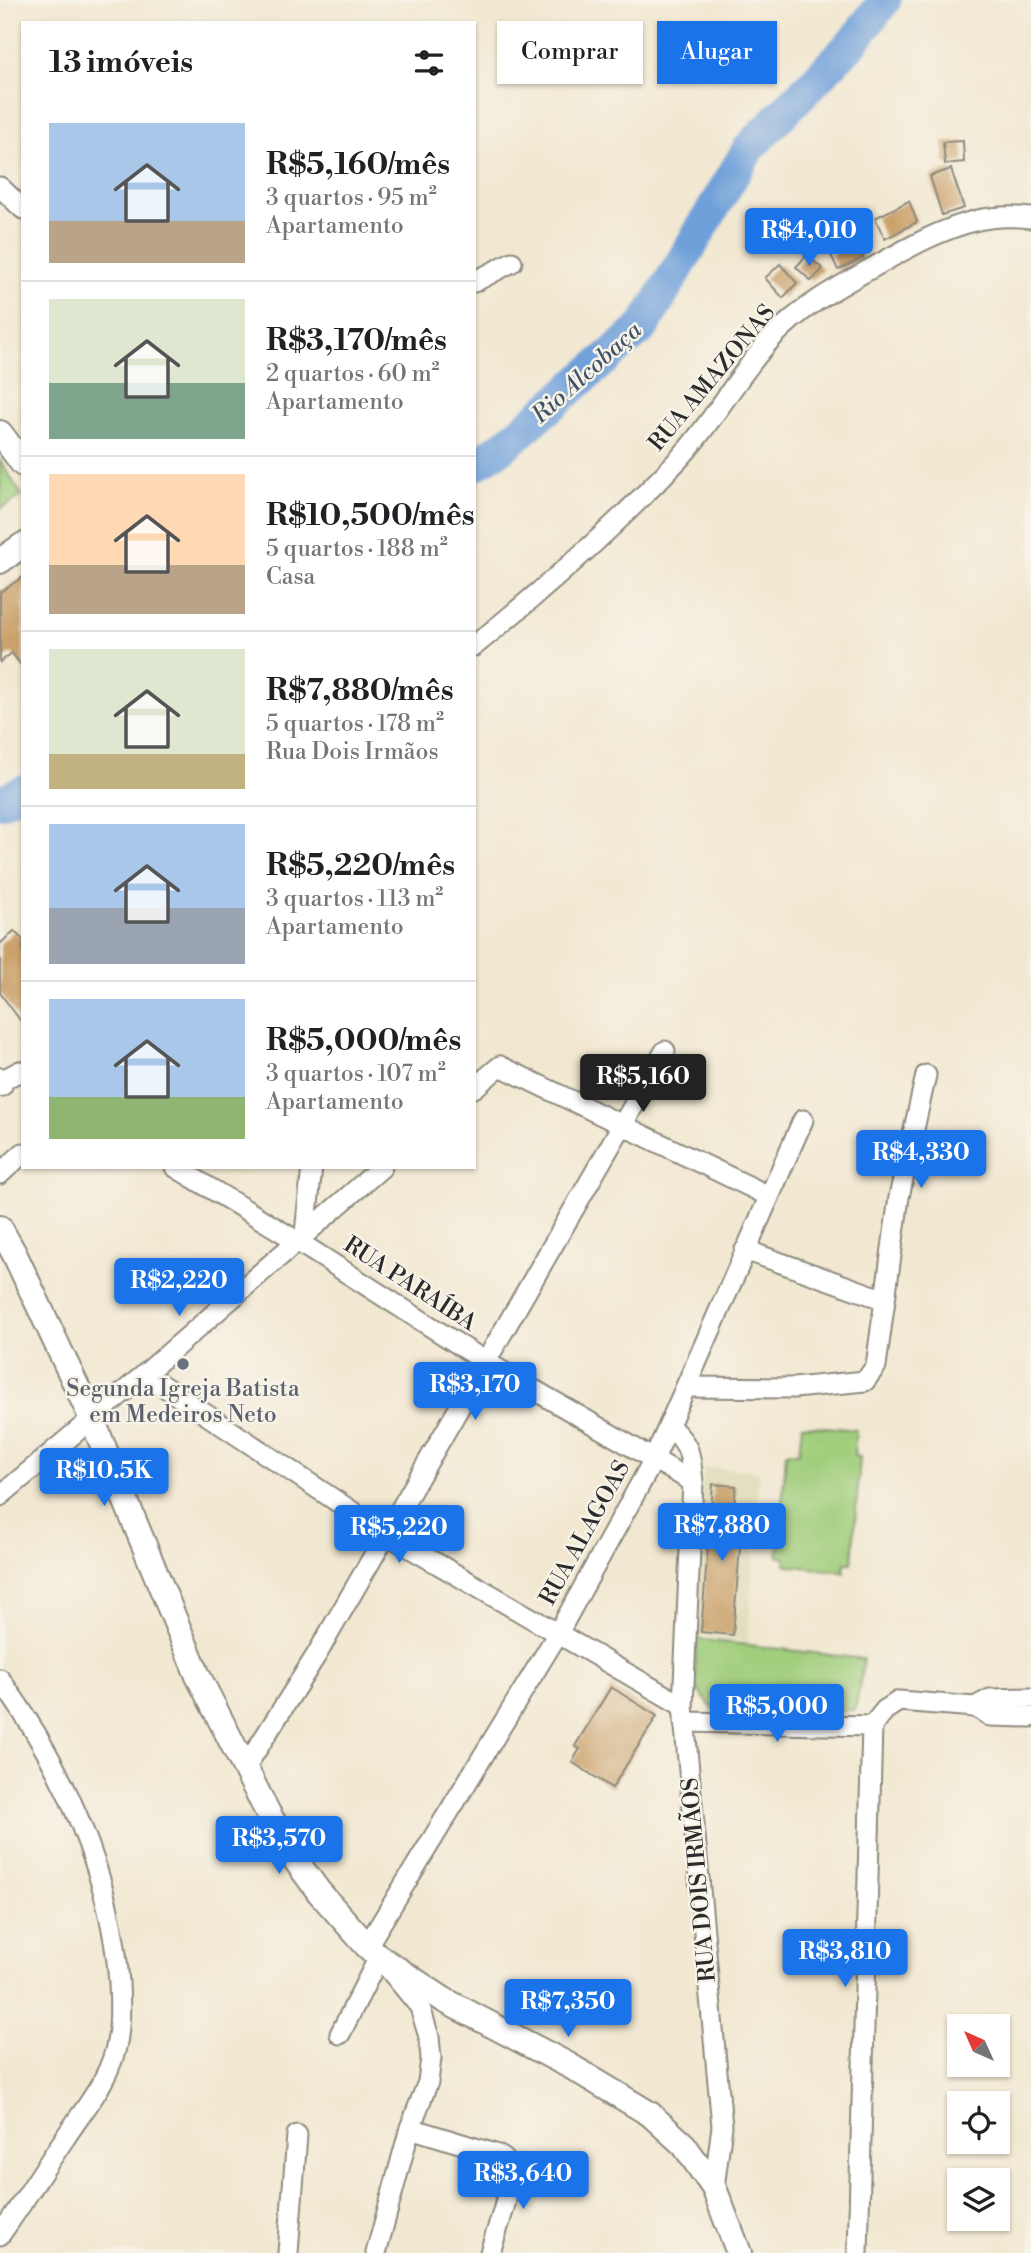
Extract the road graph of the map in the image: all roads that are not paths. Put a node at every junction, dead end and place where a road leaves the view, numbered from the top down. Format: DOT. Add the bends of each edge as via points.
graph roads {
  1 [pos="0,187"];
  2 [pos="21,207"];
  3 [pos="1031,218"];
  4 [pos="512,262"];
  5 [pos="476,281"];
  6 [pos="0,433"];
  7 [pos="21,461"];
  8 [pos="21,546"];
  9 [pos="0,561"];
  10 [pos="476,644"];
  11 [pos="665,1051"];
  12 [pos="926,1075"];
  13 [pos="476,1086"];
  14 [pos="803,1120"];
  15 [pos="623,1127"];
  16 [pos="21,1155"];
  17 [pos="179,1169"];
  18 [pos="312,1169"];
  19 [pos="380,1169"];
  20 [pos="0,1174"];
  21 [pos="769,1196"];
  22 [pos="0,1228"];
  23 [pos="301,1237"];
  24 [pos="745,1250"];
  25 [pos="886,1300"];
  26 [pos="486,1362"];
  27 [pos="145,1374"];
  28 [pos="687,1387"];
  29 [pos="92,1419"];
  30 [pos="669,1426"];
  31 [pos="654,1459"];
  32 [pos="694,1482"];
  33 [pos="0,1496"];
  34 [pos="386,1534"];
  35 [pos="557,1635"];
  36 [pos="0,1679"];
  37 [pos="1031,1698"];
  38 [pos="975,1707"];
  39 [pos="684,1714"];
  40 [pos="1031,1717"];
  41 [pos="872,1726"];
  42 [pos="244,1768"];
  43 [pos="373,1952"];
  44 [pos="340,2034"];
  45 [pos="410,2129"];
  46 [pos="297,2135"];
  47 [pos="714,2188"];
  48 [pos="0,2235"];
  49 [pos="288,2253"];
  50 [pos="376,2253"];
  51 [pos="489,2253"];
  52 [pos="739,2253"];
  53 [pos="858,2253"];
  1 -- 2 [label="street"];
  3 -- 10 [label="street, RUA AMAZONAS" via="979,219 924,239 801,310 744,372 681,457 614,524"];
  4 -- 5 [label="street"];
  6 -- 7 [label="street"];
  8 -- 9 [label="street"];
  11 -- 15 [label="street"];
  12 -- 25 [label="street" via="899,1197"];
  13 -- 15 [label="street" via="500,1066"];
  14 -- 21 [label="street, RUA ALAGOAS"];
  15 -- 21 [label="street"];
  15 -- 26 [label="street"];
  16 -- 20 [label="street"];
  17 -- 23 [label="street, RUA PARAÍBA"];
  18 -- 23 [label="street"];
  19 -- 23 [label="street"];
  21 -- 24 [label="street, RUA ALAGOAS"];
  22 -- 29 [label="street"];
  23 -- 26 [label="street, RUA PARAÍBA"];
  23 -- 27 [label="street"];
  24 -- 25 [label="street"];
  24 -- 28 [label="street, RUA ALAGOAS"];
  25 -- 28 [label="street" via="877,1366 865,1381 773,1389"];
  26 -- 31 [label="street, RUA PARAÍBA"];
  26 -- 34 [label="street"];
  27 -- 29 [label="street"];
  27 -- 34 [label="street"];
  28 -- 30 [label="street, RUA ALAGOAS"];
  29 -- 33 [label="street"];
  29 -- 42 [label="street" via="198,1676"];
  30 -- 31 [label="street, RUA ALAGOAS"];
  30 -- 32 [label="street, RUA DOIS IRMÃOS" via="685,1441"];
  31 -- 32 [label="street, RUA PARAÍBA"];
  31 -- 35 [label="street, RUA ALAGOAS"];
  32 -- 39 [label="street, RUA DOIS IRMÃOS"];
  34 -- 35 [label="street"];
  34 -- 42 [label="street"];
  35 -- 39 [label="street"];
  35 -- 43 [label="street, RUA ALAGOAS"];
  36 -- 48 [label="street" via="50,1758 82,1830 106,1900 120,1998 115,2052 98,2091"];
  37 -- 38 [label="street" via="990,1699"];
  38 -- 40 [label="street" via="990,1716"];
  38 -- 41 [label="street" via="899,1701"];
  39 -- 41 [label="street"];
  39 -- 47 [label="street, RUA DOIS IRMÃOS" via="722,2126"];
  41 -- 53 [label="street"];
  42 -- 43 [label="street" via="297,1862"];
  43 -- 44 [label="street, RUA ALAGOAS"];
  43 -- 45 [label="street" via="420,2007 429,2037 428,2082"];
  43 -- 47 [label="street" via="444,2000 650,2114 684,2145"];
  45 -- 50 [label="street"];
  45 -- 51 [label="street" via="505,2159 509,2166 507,2192"];
  46 -- 49 [label="street"];
  47 -- 52 [label="street, RUA DOIS IRMÃOS"];
}
